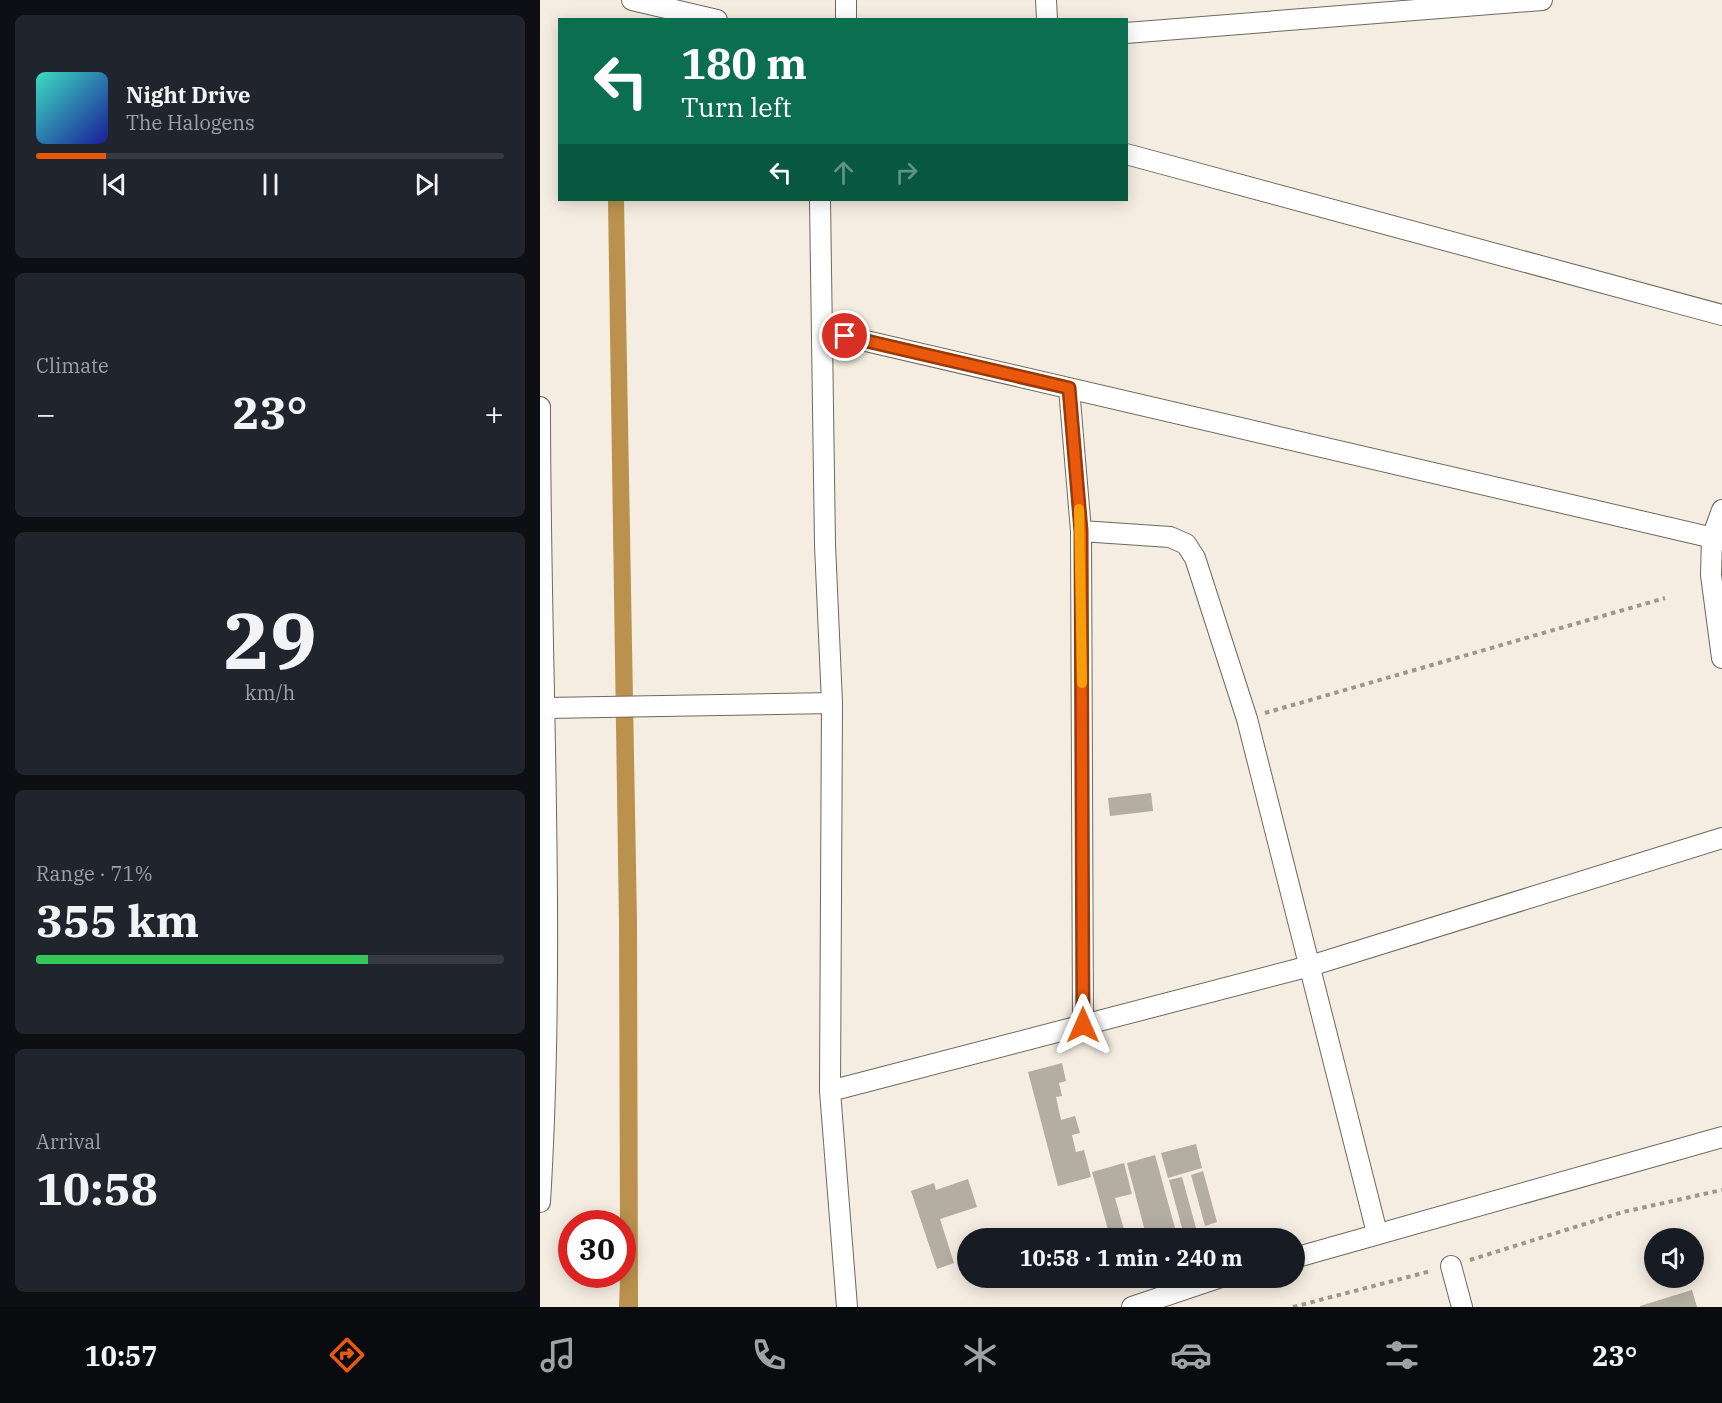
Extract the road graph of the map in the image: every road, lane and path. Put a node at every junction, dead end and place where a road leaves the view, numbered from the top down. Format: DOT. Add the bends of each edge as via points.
graph roads {
  1 [pos="632,0"];
  2 [pos="846,0"];
  3 [pos="1046,0"];
  4 [pos="1542,0"];
  5 [pos="1323,9"];
  6 [pos="708,18"];
  7 [pos="846,18"];
  8 [pos="1047,18"];
  9 [pos="1128,33"];
  10 [pos="1128,155"];
  11 [pos="820,201"];
  12 [pos="1722,315"];
  13 [pos="823,331"];
  14 [pos="1069,388"];
  15 [pos="540,407"];
  16 [pos="540,493"];
  17 [pos="1722,510"];
  18 [pos="1081,531"];
  19 [pos="1717,539"];
  20 [pos="1665,598"];
  21 [pos="1722,658"];
  22 [pos="832,702"];
  23 [pos="546,708"];
  24 [pos="1247,718"];
  25 [pos="1722,838"];
  26 [pos="1310,966"];
  27 [pos="1083,1025"];
  28 [pos="830,1091"];
  29 [pos="1722,1137"];
  30 [pos="1722,1190"];
  31 [pos="540,1202"];
  32 [pos="1377,1233"];
  33 [pos="1305,1255"];
  34 [pos="1451,1266"];
  35 [pos="1188,1288"];
  36 [pos="847,1307"];
  37 [pos="1132,1307"];
  38 [pos="1293,1307"];
  39 [pos="1462,1307"];
  1 -- 6 [label="street"];
  2 -- 7 [label="street"];
  3 -- 8 [label="street"];
  4 -- 5 [label="street"];
  5 -- 9 [label="street"];
  10 -- 12 [label="street"];
  11 -- 13 [label="street"];
  13 -- 14 [label="street"];
  13 -- 22 [label="street" via="825,545"];
  14 -- 18 [label="street"];
  14 -- 19 [label="street"];
  15 -- 16 [label="street"];
  16 -- 23 [label="street"];
  17 -- 19 [label="street"];
  18 -- 24 [label="street" via="1170,537 1186,544 1195,558"];
  18 -- 27 [label="street"];
  19 -- 21 [label="street" via="1712,598"];
  20 -- 24 [label="path"];
  22 -- 23 [label="street"];
  22 -- 28 [label="street"];
  23 -- 31 [label="street" via="545,1094"];
  24 -- 26 [label="street"];
  25 -- 26 [label="street"];
  26 -- 27 [label="street"];
  26 -- 32 [label="street"];
  27 -- 28 [label="street"];
  28 -- 36 [label="street"];
  29 -- 32 [label="street"];
  30 -- 34 [label="path" via="1623,1212"];
  32 -- 33 [label="street"];
  34 -- 38 [label="path"];
  34 -- 39 [label="street"];
  35 -- 37 [label="street"];
}
